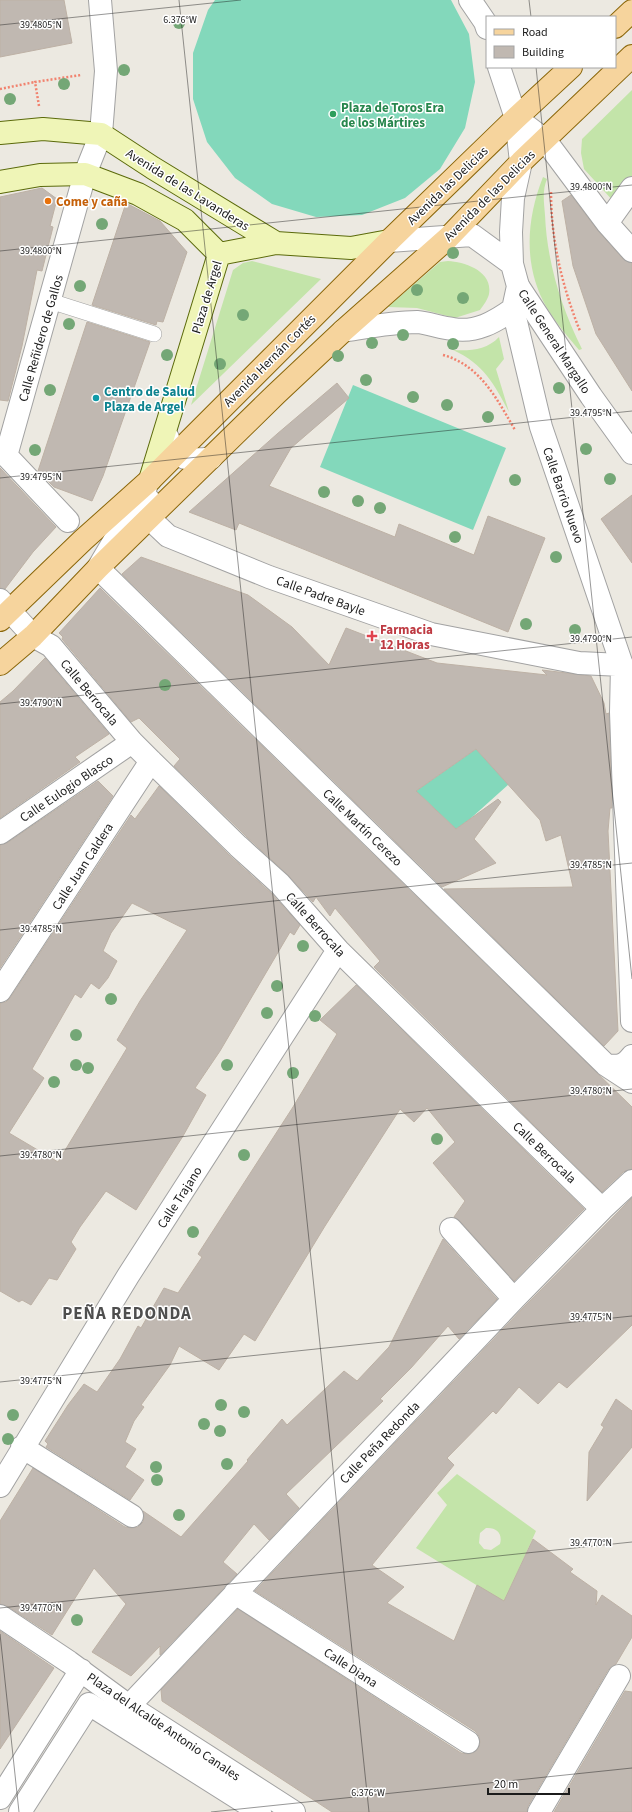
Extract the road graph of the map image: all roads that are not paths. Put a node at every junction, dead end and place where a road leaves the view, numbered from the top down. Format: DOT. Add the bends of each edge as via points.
graph roads {
  1 [pos="100,0"];
  2 [pos="470,0"];
  3 [pos="482,0"];
  4 [pos="632,11"];
  5 [pos="486,25"];
  6 [pos="616,26"];
  7 [pos="632,56"];
  8 [pos="499,68"];
  9 [pos="570,68"];
  10 [pos="516,118"];
  11 [pos="0,133"];
  12 [pos="101,134"];
  13 [pos="544,140"];
  14 [pos="521,162"];
  15 [pos="85,174"];
  16 [pos="0,182"];
  17 [pos="632,188"];
  18 [pos="607,223"];
  19 [pos="449,237"];
  20 [pos="389,241"];
  21 [pos="276,243"];
  22 [pos="632,251"];
  23 [pos="219,254"];
  24 [pos="512,264"];
  25 [pos="518,286"];
  26 [pos="50,301"];
  27 [pos="513,309"];
  28 [pos="344,331"];
  29 [pos="154,334"];
  30 [pos="166,429"];
  31 [pos="3,452"];
  32 [pos="632,453"];
  33 [pos="176,454"];
  34 [pos="211,458"];
  35 [pos="150,480"];
  36 [pos="149,518"];
  37 [pos="68,521"];
  38 [pos="98,568"];
  39 [pos="3,610"];
  40 [pos="33,636"];
  41 [pos="0,664"];
  42 [pos="627,670"];
  43 [pos="132,742"];
  44 [pos="151,762"];
  45 [pos="0,833"];
  46 [pos="338,950"];
  47 [pos="0,991"];
  48 [pos="632,1022"];
  49 [pos="632,1056"];
  50 [pos="606,1065"];
  51 [pos="632,1082"];
  52 [pos="632,1181"];
  53 [pos="602,1209"];
  54 [pos="452,1229"];
  55 [pos="514,1299"];
  56 [pos="22,1447"];
  57 [pos="0,1486"];
  58 [pos="132,1516"];
  59 [pos="235,1593"];
  60 [pos="0,1616"];
  61 [pos="81,1670"];
  62 [pos="619,1676"];
  63 [pos="129,1706"];
  64 [pos="468,1742"];
  65 [pos="0,1797"];
  66 [pos="20,1812"];
  67 [pos="260,1812"];
  68 [pos="294,1812"];
  69 [pos="539,1812"];
  1 -- 12 [label="street" via="106,71"];
  2 -- 5 [label="street"];
  3 -- 5 [label="street"];
  4 -- 6 [label="main road"];
  7 -- 13 [label="main road, Avenida de las Delicias"];
  8 -- 10 [label="street"];
  9 -- 10 [label="main road"];
  10 -- 13 [label="street"];
  10 -- 14 [label="street"];
  10 -- 20 [label="main road, Avenida las Delicias"];
  11 -- 12 [label="main road, Avenida de las Lavanderas" via="43,129"];
  12 -- 15 [label="street"];
  12 -- 21 [label="main road, Avenida de las Lavanderas"];
  13 -- 14 [label="main road, Avenida de las Delicias"];
  13 -- 18 [label="street"];
  14 -- 19 [label="main road, Avenida de las Delicias"];
  14 -- 24 [label="street, Calle General Margallo" via="513,198"];
  15 -- 16 [label="main road" via="40,175"];
  15 -- 23 [label="main road" via="138,194 185,220"];
  15 -- 26 [label="street, Calle Reñidero de Gallos"];
  17 -- 18 [label="street"];
  18 -- 22 [label="street"];
  19 -- 20 [label="street, Avenida las Delicias"];
  19 -- 24 [label="street" via="472,235"];
  19 -- 28 [label="main road, Avenida de las Delicias"];
  20 -- 21 [label="main road, Plaza de Argel" via="351,248"];
  20 -- 33 [label="main road, Avenida Hernán Cortés"];
  21 -- 23 [label="main road, Plaza de Argel"];
  23 -- 30 [label="main road, Plaza de Argel"];
  24 -- 25 [label="street, Calle General Margallo"];
  25 -- 27 [label="street, Calle Barrio Nuevo"];
  25 -- 32 [label="street, Calle General Margallo"];
  26 -- 29 [label="lane"];
  26 -- 31 [label="street, Calle Reñidero de Gallos"];
  27 -- 28 [label="street" via="481,328 455,330 419,322 382,324"];
  27 -- 42 [label="street, Calle Barrio Nuevo" via="541,426"];
  28 -- 34 [label="main road, Avenida Hernán Cortés"];
  30 -- 33 [label="street" via="170,445"];
  30 -- 35 [label="main road, Plaza de Argel"];
  31 -- 37 [label="street"];
  33 -- 34 [label="street" via="195,461"];
  33 -- 35 [label="main road, Avenida Hernán Cortés"];
  34 -- 36 [label="main road, Avenida Hernán Cortés"];
  35 -- 36 [label="street"];
  35 -- 38 [label="street, Avenida Hernán Cortés"];
  35 -- 39 [label="main road, Avenida Hernán Cortés"];
  36 -- 38 [label="main road, Avenida Hernán Cortés"];
  36 -- 42 [label="street, Calle Padre Bayle" via="168,536 269,577 431,634"];
  38 -- 40 [label="main road, Avenida Hernán Cortés"];
  38 -- 50 [label="street, Calle Martín Cerezo"];
  39 -- 40 [label="street, Avenida Hernán Cortés"];
  40 -- 41 [label="main road, Avenida Hernán Cortés"];
  40 -- 43 [label="street, Calle Berrocala" via="51,646"];
  42 -- 48 [label="street, Calle Barrio Nuevo" via="621,712"];
  43 -- 44 [label="street, Calle Berrocala"];
  43 -- 45 [label="street, Calle Eulogio Blasco"];
  44 -- 46 [label="street, Calle Berrocala" via="280,884"];
  44 -- 47 [label="street, Calle Juan Caldera"];
  46 -- 53 [label="street, Calle Berrocala"];
  46 -- 56 [label="street, Calle Trajano" via="128,1276"];
  49 -- 50 [label="street" via="618,1067"];
  50 -- 51 [label="street, Calle Martín Cerezo"];
  52 -- 53 [label="street, Calle Peña Redonda"];
  53 -- 55 [label="street, Calle Peña Redonda"];
  54 -- 55 [label="street"];
  55 -- 59 [label="street, Calle Peña Redonda"];
  56 -- 57 [label="street, Calle Trajano"];
  56 -- 58 [label="street"];
  59 -- 63 [label="street, Calle Peña Redonda"];
  59 -- 64 [label="street, Calle Diana"];
  60 -- 61 [label="street"];
  61 -- 63 [label="street, Plaza del Alcalde Antonio Canales"];
  61 -- 65 [label="street, Plaza del Alcalde Antonio Canales"];
  62 -- 69 [label="street"];
  63 -- 68 [label="street, Plaza del Alcalde Antonio Canales"];
  66 -- 67 [label="street, Plaza del Alcalde Antonio Canales" via="89,1704"];
}
